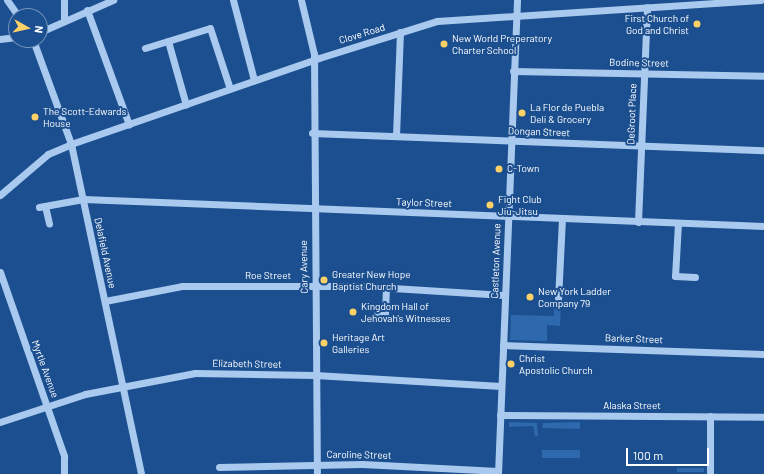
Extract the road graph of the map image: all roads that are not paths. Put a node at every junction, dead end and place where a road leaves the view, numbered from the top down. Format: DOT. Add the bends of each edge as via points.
graph roads {
  1 [pos="64,0"];
  2 [pos="114,0"];
  3 [pos="233,0"];
  4 [pos="301,0"];
  5 [pos="517,0"];
  6 [pos="760,0"];
  7 [pos="647,7"];
  8 [pos="87,10"];
  9 [pos="516,14"];
  10 [pos="64,20"];
  11 [pos="48,28"];
  12 [pos="400,32"];
  13 [pos="168,41"];
  14 [pos="35,48"];
  15 [pos="145,48"];
  16 [pos="313,60"];
  17 [pos="513,72"];
  18 [pos="644,73"];
  19 [pos="764,76"];
  20 [pos="254,80"];
  21 [pos="230,89"];
  22 [pos="186,104"];
  23 [pos="129,124"];
  24 [pos="312,133"];
  25 [pos="396,136"];
  26 [pos="511,140"];
  27 [pos="71,144"];
  28 [pos="641,146"];
  29 [pos="764,150"];
  30 [pos="0,195"];
  31 [pos="83,199"];
  32 [pos="313,208"];
  33 [pos="508,216"];
  34 [pos="562,218"];
  35 [pos="638,222"];
  36 [pos="678,223"];
  37 [pos="49,224"];
  38 [pos="764,226"];
  39 [pos="0,272"];
  40 [pos="695,278"];
  41 [pos="314,286"];
  42 [pos="386,287"];
  43 [pos="504,296"];
  44 [pos="558,300"];
  45 [pos="105,301"];
  46 [pos="376,315"];
  47 [pos="503,345"];
  48 [pos="764,354"];
  49 [pos="315,375"];
  50 [pos="122,385"];
  51 [pos="501,386"];
  52 [pos="48,405"];
  53 [pos="500,415"];
  54 [pos="710,416"];
  55 [pos="764,417"];
  56 [pos="0,422"];
  57 [pos="317,464"];
  58 [pos="219,467"];
  59 [pos="498,473"];
  60 [pos="64,474"];
  61 [pos="141,474"];
  62 [pos="317,474"];
  63 [pos="710,474"];
  1 -- 10 [label="street"];
  2 -- 8 [label="street"];
  3 -- 20 [label="street"];
  4 -- 16 [label="street, Cary Avenue"];
  5 -- 9 [label="street, Castleton Avenue"];
  6 -- 7 [label="street, Clove Road"];
  7 -- 9 [label="street, Clove Road"];
  7 -- 18 [label="street, DeGroot Place"];
  8 -- 10 [label="street"];
  8 -- 23 [label="street"];
  9 -- 12 [label="street, Clove Road" via="447,19"];
  9 -- 17 [label="street, Castleton Avenue"];
  10 -- 11 [label="street"];
  12 -- 16 [label="street, Clove Road"];
  12 -- 25 [label="street"];
  13 -- 15 [label="street"];
  13 -- 21 [label="street" via="211,29"];
  13 -- 22 [label="street"];
  14 -- 27 [label="street, Delafield Avenue"];
  16 -- 20 [label="street, Clove Road"];
  16 -- 24 [label="street, Cary Avenue"];
  17 -- 18 [label="street, Bodine Street"];
  17 -- 26 [label="street, Castleton Avenue"];
  18 -- 19 [label="street, Bodine Street"];
  18 -- 28 [label="street, DeGroot Place"];
  20 -- 21 [label="street, Clove Road"];
  21 -- 22 [label="street, Clove Road"];
  22 -- 23 [label="street, Clove Road"];
  23 -- 27 [label="street, Clove Road"];
  24 -- 25 [label="street, Dongan Street"];
  24 -- 32 [label="street, Cary Avenue"];
  25 -- 26 [label="street, Dongan Street"];
  26 -- 28 [label="street, Dongan Street"];
  26 -- 33 [label="street, Castleton Avenue"];
  27 -- 30 [label="street, Clove Road" via="48,154"];
  27 -- 31 [label="street, Delafield Avenue"];
  28 -- 29 [label="street, Dongan Street"];
  28 -- 35 [label="street, DeGroot Place"];
  31 -- 32 [label="street, Taylor Street"];
  31 -- 37 [label="street, Taylor Street" via="42,207"];
  31 -- 45 [label="street, Delafield Avenue"];
  32 -- 33 [label="street, Taylor Street"];
  32 -- 41 [label="street, Cary Avenue"];
  33 -- 34 [label="street, Taylor Street"];
  33 -- 43 [label="street, Castleton Avenue"];
  34 -- 35 [label="street, Taylor Street"];
  34 -- 44 [label="street"];
  35 -- 36 [label="street, Taylor Street"];
  36 -- 38 [label="street, Taylor Street"];
  36 -- 40 [label="street" via="675,276"];
  39 -- 52 [label="street, Myrtle Avenue"];
  41 -- 42 [label="street, Roe Street"];
  41 -- 45 [label="street, Roe Street" via="182,286"];
  41 -- 49 [label="street, Cary Avenue"];
  42 -- 43 [label="street, Roe Street"];
  42 -- 46 [label="street" via="385,316"];
  43 -- 47 [label="street, Castleton Avenue"];
  45 -- 50 [label="street, Delafield Avenue"];
  47 -- 48 [label="street, Barker Street"];
  47 -- 51 [label="street, Castleton Avenue"];
  49 -- 50 [label="street, Elizabeth Street" via="195,373"];
  49 -- 51 [label="street, Elizabeth Street"];
  49 -- 57 [label="street, Cary Avenue"];
  50 -- 52 [label="street, Elizabeth Street"];
  50 -- 61 [label="street, Delafield Avenue"];
  51 -- 53 [label="street, Castleton Avenue"];
  52 -- 56 [label="street, Elizabeth Street"];
  52 -- 60 [label="street, Myrtle Avenue" via="64,456"];
  53 -- 54 [label="street, Alaska Street"];
  53 -- 59 [label="street, Castleton Avenue"];
  54 -- 55 [label="street, Alaska Street"];
  54 -- 63 [label="street"];
  57 -- 58 [label="street, Caroline Street"];
  57 -- 59 [label="street, Caroline Street"];
  57 -- 62 [label="street, Cary Avenue"];
}
